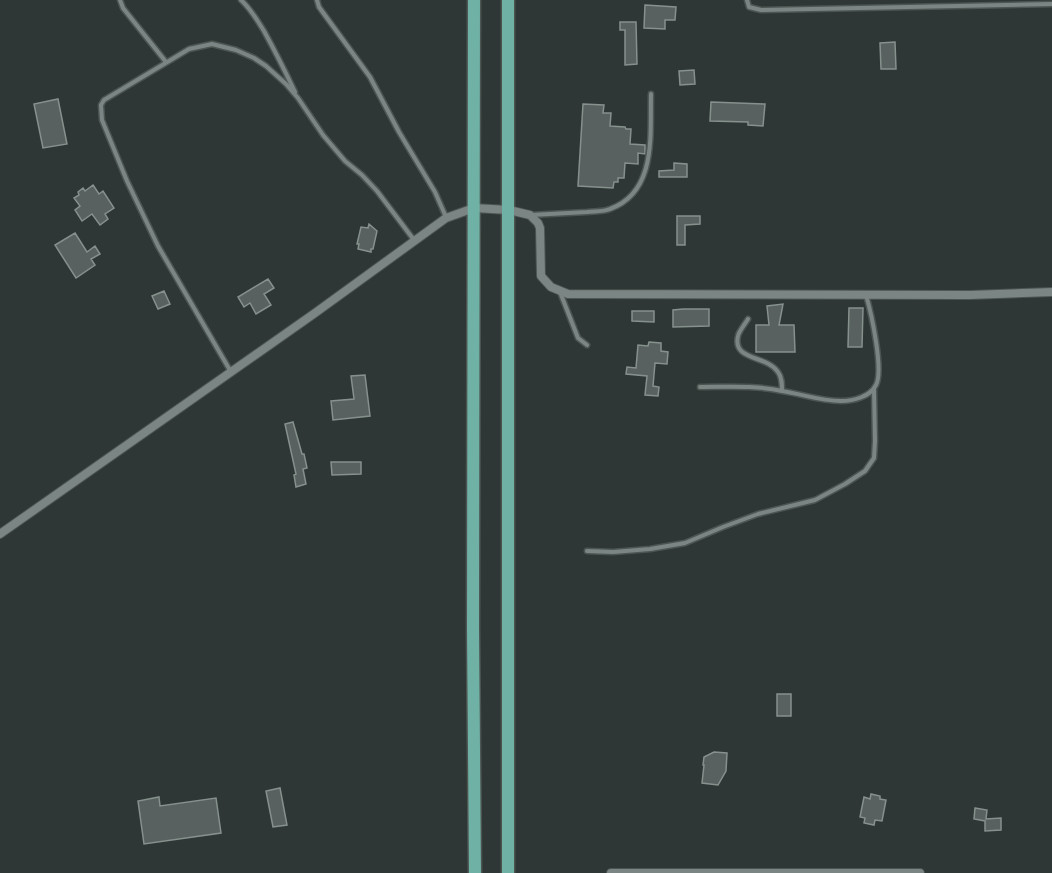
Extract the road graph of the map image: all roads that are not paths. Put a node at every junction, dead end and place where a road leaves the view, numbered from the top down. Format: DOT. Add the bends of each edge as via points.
graph roads {
  1 [pos="120,0"];
  2 [pos="241,0"];
  3 [pos="317,0"];
  4 [pos="474,0"];
  5 [pos="508,0"];
  6 [pos="747,0"];
  7 [pos="1052,4"];
  8 [pos="166,62"];
  9 [pos="651,94"];
  10 [pos="298,98"];
  11 [pos="474,208"];
  12 [pos="509,210"];
  13 [pos="530,215"];
  14 [pos="446,218"];
  15 [pos="415,241"];
  16 [pos="560,291"];
  17 [pos="1052,292"];
  18 [pos="866,294"];
  19 [pos="748,319"];
  20 [pos="587,345"];
  21 [pos="231,372"];
  22 [pos="700,387"];
  23 [pos="874,388"];
  24 [pos="782,391"];
  25 [pos="0,534"];
  26 [pos="587,551"];
  27 [pos="475,873"];
  28 [pos="508,873"];
  29 [pos="611,873"];
  30 [pos="920,873"];
  1 -- 8 [label="lane"];
  2 -- 10 [label="lane" via="275,49"];
  3 -- 14 [label="lane" via="370,77"];
  4 -- 11 [label="main road"];
  5 -- 12 [label="main road"];
  6 -- 7 [label="lane" via="749,7 761,10"];
  8 -- 10 [label="lane" via="189,49 222,46 266,66"];
  8 -- 21 [label="lane" via="104,100 100,112 158,246"];
  9 -- 13 [label="lane" via="649,154 636,192 608,210"];
  10 -- 15 [label="lane" via="323,135 377,191"];
  11 -- 12 [label="street"];
  11 -- 14 [label="street"];
  11 -- 27 [label="main road"];
  12 -- 13 [label="street"];
  12 -- 28 [label="main road"];
  13 -- 16 [label="street" via="540,228 541,276"];
  14 -- 15 [label="street"];
  15 -- 21 [label="street"];
  16 -- 18 [label="street" via="597,295"];
  16 -- 20 [label="lane" via="578,338"];
  17 -- 18 [label="street"];
  18 -- 23 [label="lane" via="878,357 878,382"];
  19 -- 24 [label="lane" via="738,336 738,347 743,354 769,363 778,371"];
  21 -- 25 [label="street"];
  22 -- 24 [label="lane"];
  23 -- 24 [label="lane" via="855,400 842,402"];
  23 -- 26 [label="lane" via="874,458 865,471 845,484 815,500 758,514 685,543 650,549"];
  29 -- 30 [label="street"];
}
